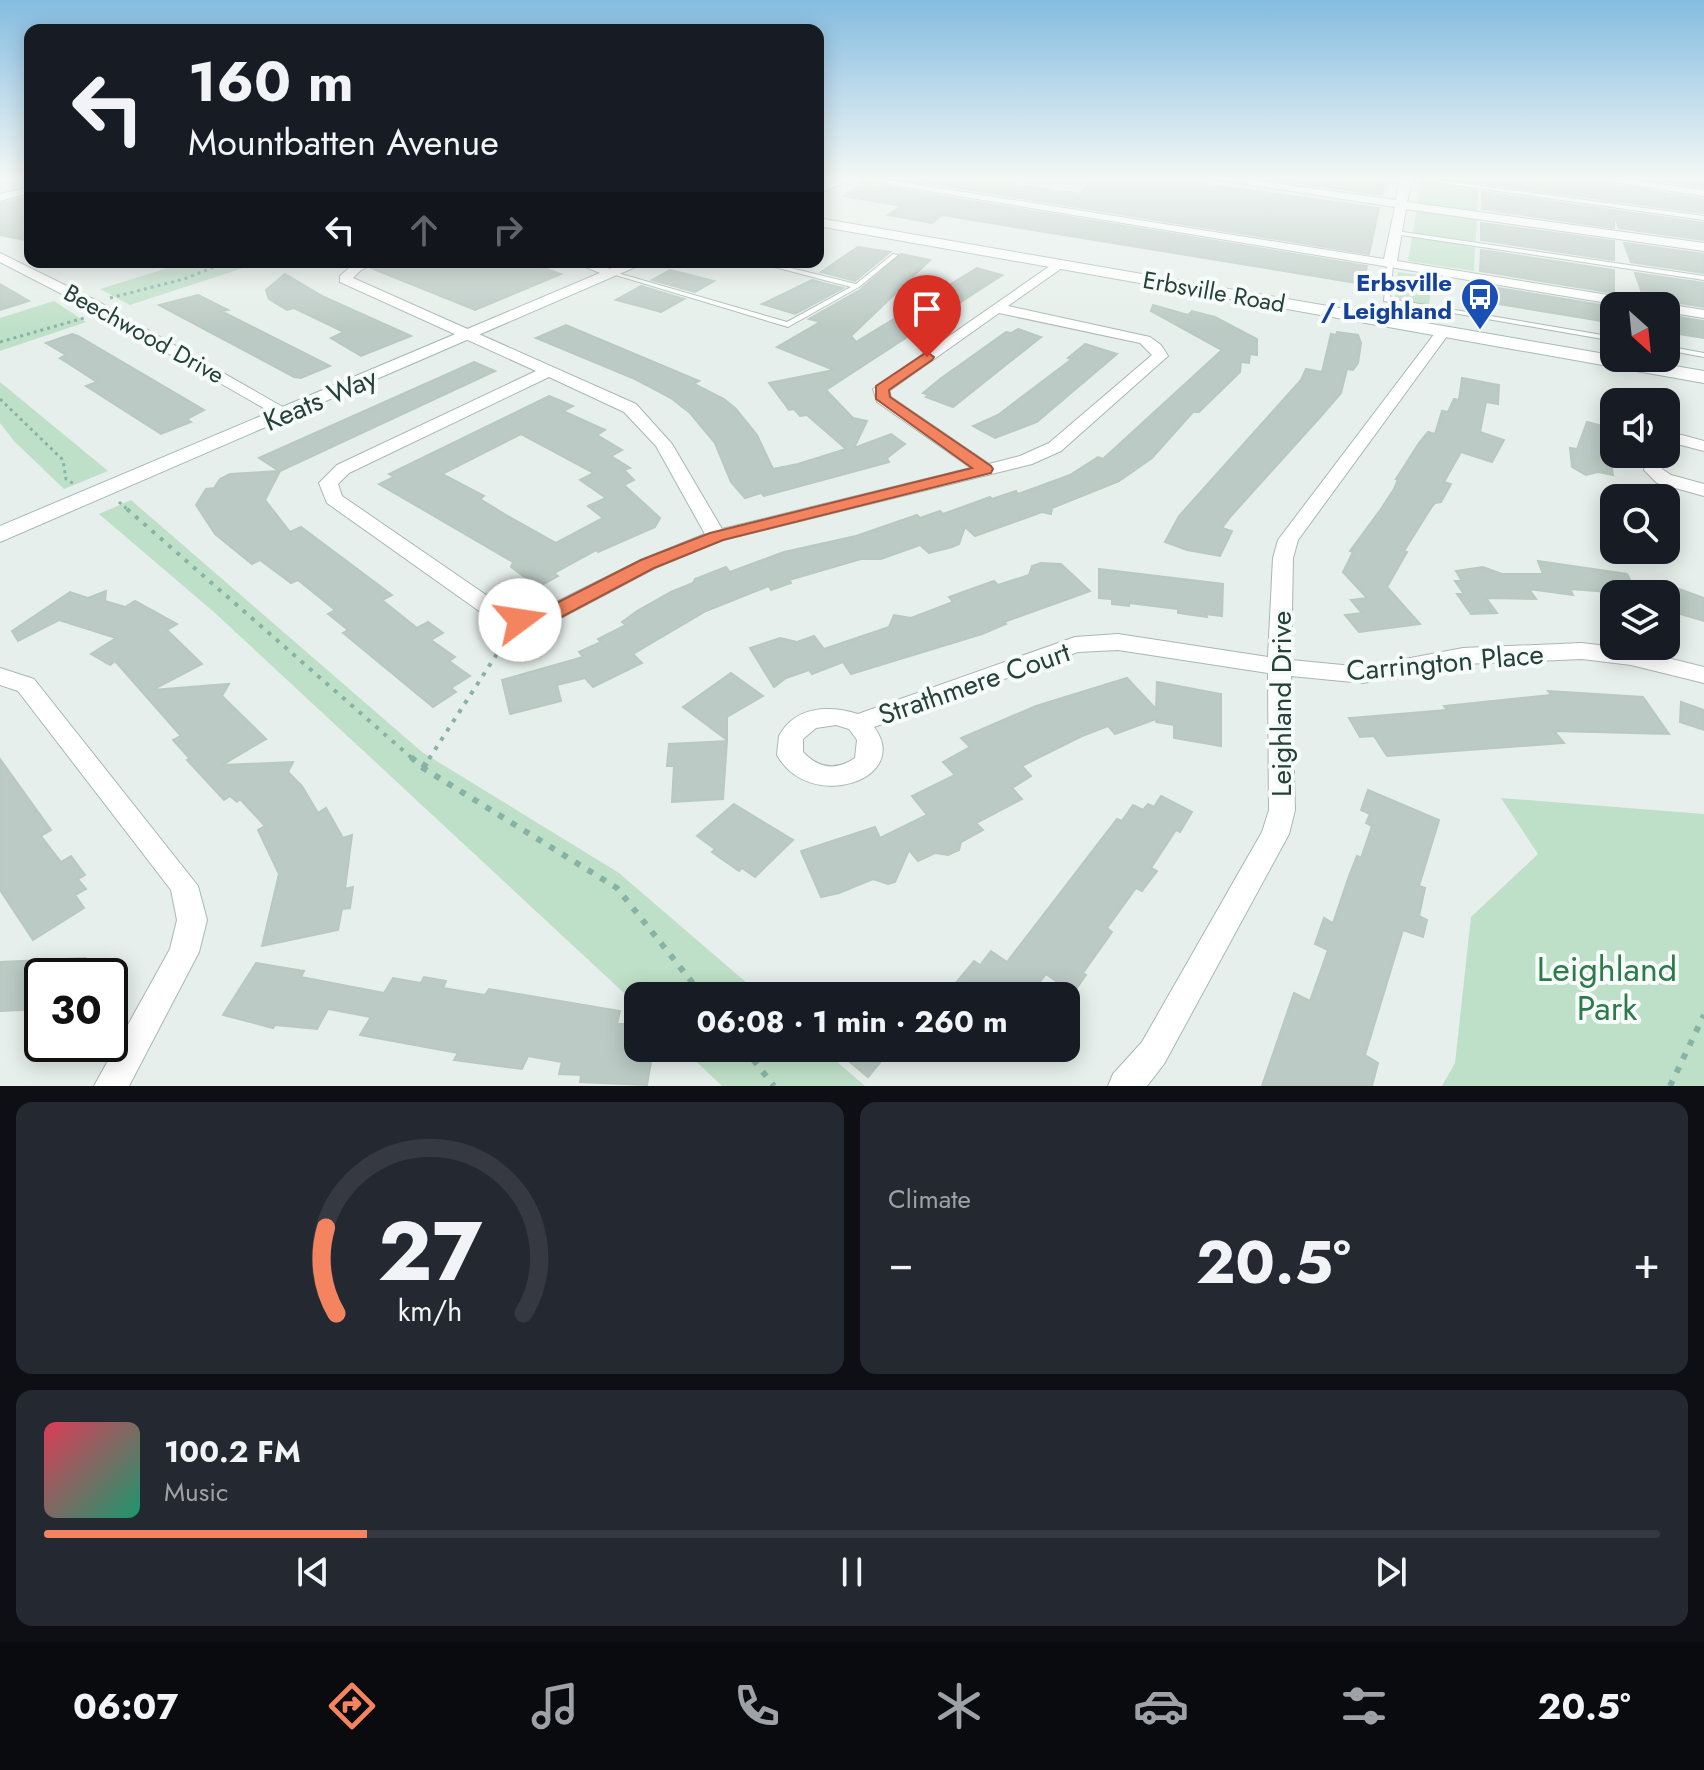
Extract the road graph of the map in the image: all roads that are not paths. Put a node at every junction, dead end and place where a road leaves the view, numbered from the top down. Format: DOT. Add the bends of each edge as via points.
graph roads {
  1 [pos="855,229"];
  2 [pos="1170,229"];
  3 [pos="1397,229"];
  4 [pos="1575,229"];
  5 [pos="1396,233"];
  6 [pos="1704,247"];
  7 [pos="895,255"];
  8 [pos="0,257"];
  9 [pos="1390,264"];
  10 [pos="1057,265"];
  11 [pos="23,267"];
  12 [pos="25,268"];
  13 [pos="355,268"];
  14 [pos="598,268"];
  15 [pos="624,268"];
  16 [pos="783,268"];
  17 [pos="612,273"];
  18 [pos="0,274"];
  19 [pos="1704,278"];
  20 [pos="857,286"];
  21 [pos="1600,298"];
  22 [pos="997,308"];
  23 [pos="1680,310"];
  24 [pos="1704,314"];
  25 [pos="1443,332"];
  26 [pos="469,335"];
  27 [pos="1600,337"];
  28 [pos="1680,351"];
  29 [pos="1704,355"];
  30 [pos="549,371"];
  31 [pos="1704,377"];
  32 [pos="287,414"];
  33 [pos="1680,440"];
  34 [pos="1704,446"];
  35 [pos="1654,468"];
  36 [pos="985,469"];
  37 [pos="1704,490"];
  38 [pos="0,535"];
  39 [pos="716,536"];
  40 [pos="1279,667"];
  41 [pos="1704,675"];
  42 [pos="0,676"];
  43 [pos="858,723"];
  44 [pos="111,1086"];
  45 [pos="1125,1086"];
  1 -- 10 [label="main road, Erbsville Road"];
  2 -- 9 [label="street"];
  3 -- 5 [label="street"];
  4 -- 6 [label="street"];
  5 -- 9 [label="street"];
  5 -- 19 [label="lane"];
  7 -- 20 [label="lane"];
  8 -- 11 [label="street, Beechwood Drive"];
  9 -- 21 [label="street"];
  9 -- 27 [label="lane" via="1386,300"];
  10 -- 22 [label="street"];
  10 -- 25 [label="main road, Erbsville Road"];
  11 -- 18 [label="street"];
  12 -- 32 [label="street, Beechwood Drive"];
  13 -- 26 [label="street" via="345,279"];
  14 -- 17 [label="street"];
  15 -- 17 [label="main road, Keats Way"];
  16 -- 20 [label="lane"];
  17 -- 20 [label="lane" via="788,325"];
  17 -- 26 [label="main road, Keats Way"];
  22 -- 36 [label="street" via="881,389 883,399"];
  22 -- 36 [label="street" via="1145,340 1160,356 1055,447"];
  23 -- 24 [label="street"];
  25 -- 31 [label="main road, Erbsville Road"];
  25 -- 40 [label="street, Leighland Drive" via="1288,540"];
  26 -- 30 [label="street"];
  26 -- 32 [label="main road, Keats Way"];
  28 -- 29 [label="lane"];
  30 -- 39 [label="street" via="630,408 663,444"];
  30 -- 39 [label="street" via="343,469 328,483 334,499 497,613 520,620 545,617"];
  32 -- 38 [label="main road, Keats Way"];
  33 -- 34 [label="street"];
  35 -- 37 [label="street" via="1664,479"];
  36 -- 39 [label="street"];
  40 -- 41 [label="street, Carrington Place" via="1363,675 1463,656 1582,651"];
  40 -- 43 [label="street, Strathmere Court" via="1118,642 1075,645"];
  40 -- 45 [label="street, Leighland Drive" via="1282,810 1275,834 1153,1053"];
  42 -- 44 [label="street" via="26,685 184,886 192,920 184,952"];
}
